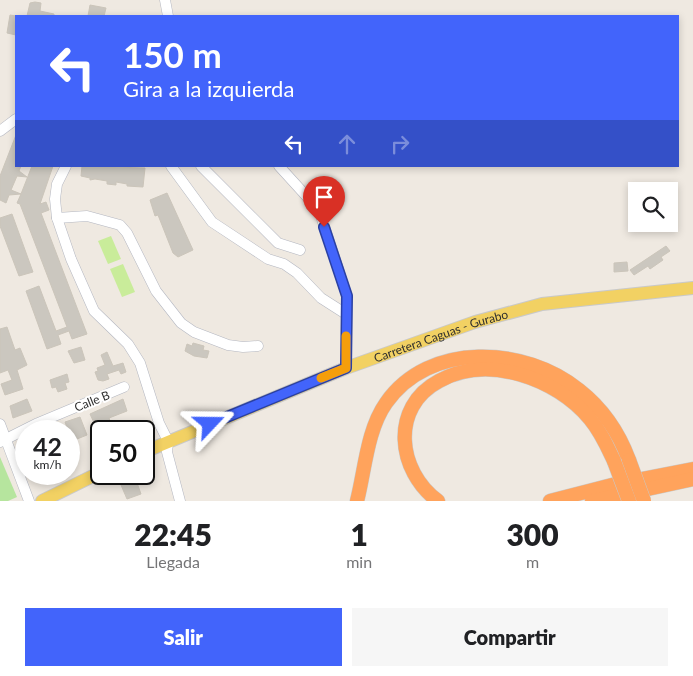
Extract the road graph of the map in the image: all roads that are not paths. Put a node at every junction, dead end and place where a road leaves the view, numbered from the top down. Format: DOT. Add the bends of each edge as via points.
graph roads {
  1 [pos="165,0"];
  2 [pos="168,15"];
  3 [pos="15,120"];
  4 [pos="0,131"];
  5 [pos="66,167"];
  6 [pos="172,167"];
  7 [pos="202,167"];
  8 [pos="280,167"];
  9 [pos="57,218"];
  10 [pos="278,242"];
  11 [pos="300,250"];
  12 [pos="265,256"];
  13 [pos="693,288"];
  14 [pos="346,314"];
  15 [pos="258,346"];
  16 [pos="346,368"];
  17 [pos="124,387"];
  18 [pos="0,424"];
  19 [pos="3,441"];
  20 [pos="168,441"];
  21 [pos="155,447"];
  22 [pos="693,469"];
  23 [pos="90,477"];
  24 [pos="693,479"];
  25 [pos="30,501"];
  26 [pos="42,501"];
  27 [pos="180,501"];
  28 [pos="357,501"];
  29 [pos="438,501"];
  30 [pos="550,501"];
  31 [pos="592,501"];
  32 [pos="629,501"];
  33 [pos="644,501"];
  1 -- 2 [label="street"];
  3 -- 4 [label="street"];
  5 -- 9 [label="street" via="57,184"];
  6 -- 12 [label="street" via="212,222"];
  7 -- 10 [label="street"];
  8 -- 14 [label="street" via="319,210 347,296"];
  9 -- 15 [label="street" via="88,216 120,225 156,291 181,323 194,332 228,345"];
  9 -- 20 [label="street" via="94,311 128,344 140,363"];
  10 -- 11 [label="street"];
  10 -- 12 [label="street"];
  12 -- 14 [label="street" via="297,273 321,298"];
  13 -- 16 [label="main road, Carretera Caguas - Gurabo" via="542,304 475,322"];
  14 -- 16 [label="street"];
  16 -- 20 [label="main road, Carretera Caguas - Gurabo"];
  17 -- 19 [label="street, Calle B"];
  18 -- 19 [label="street"];
  19 -- 25 [label="street"];
  20 -- 21 [label="main road, Carretera Caguas - Gurabo"];
  20 -- 27 [label="street" via="167,452"];
  22 -- 30 [label="highway" via="623,482"];
  23 -- 26 [label="main road"];
  24 -- 31 [label="highway"];
  28 -- 33 [label="highway, bridge" via="375,426 386,403 422,371 449,360 481,356 512,358 545,369 593,402 615,432"];
  29 -- 32 [label="highway, bridge" via="421,486 409,467 406,427 414,405 433,384 462,373 502,371 547,385 573,402 590,419 606,442"];
}
